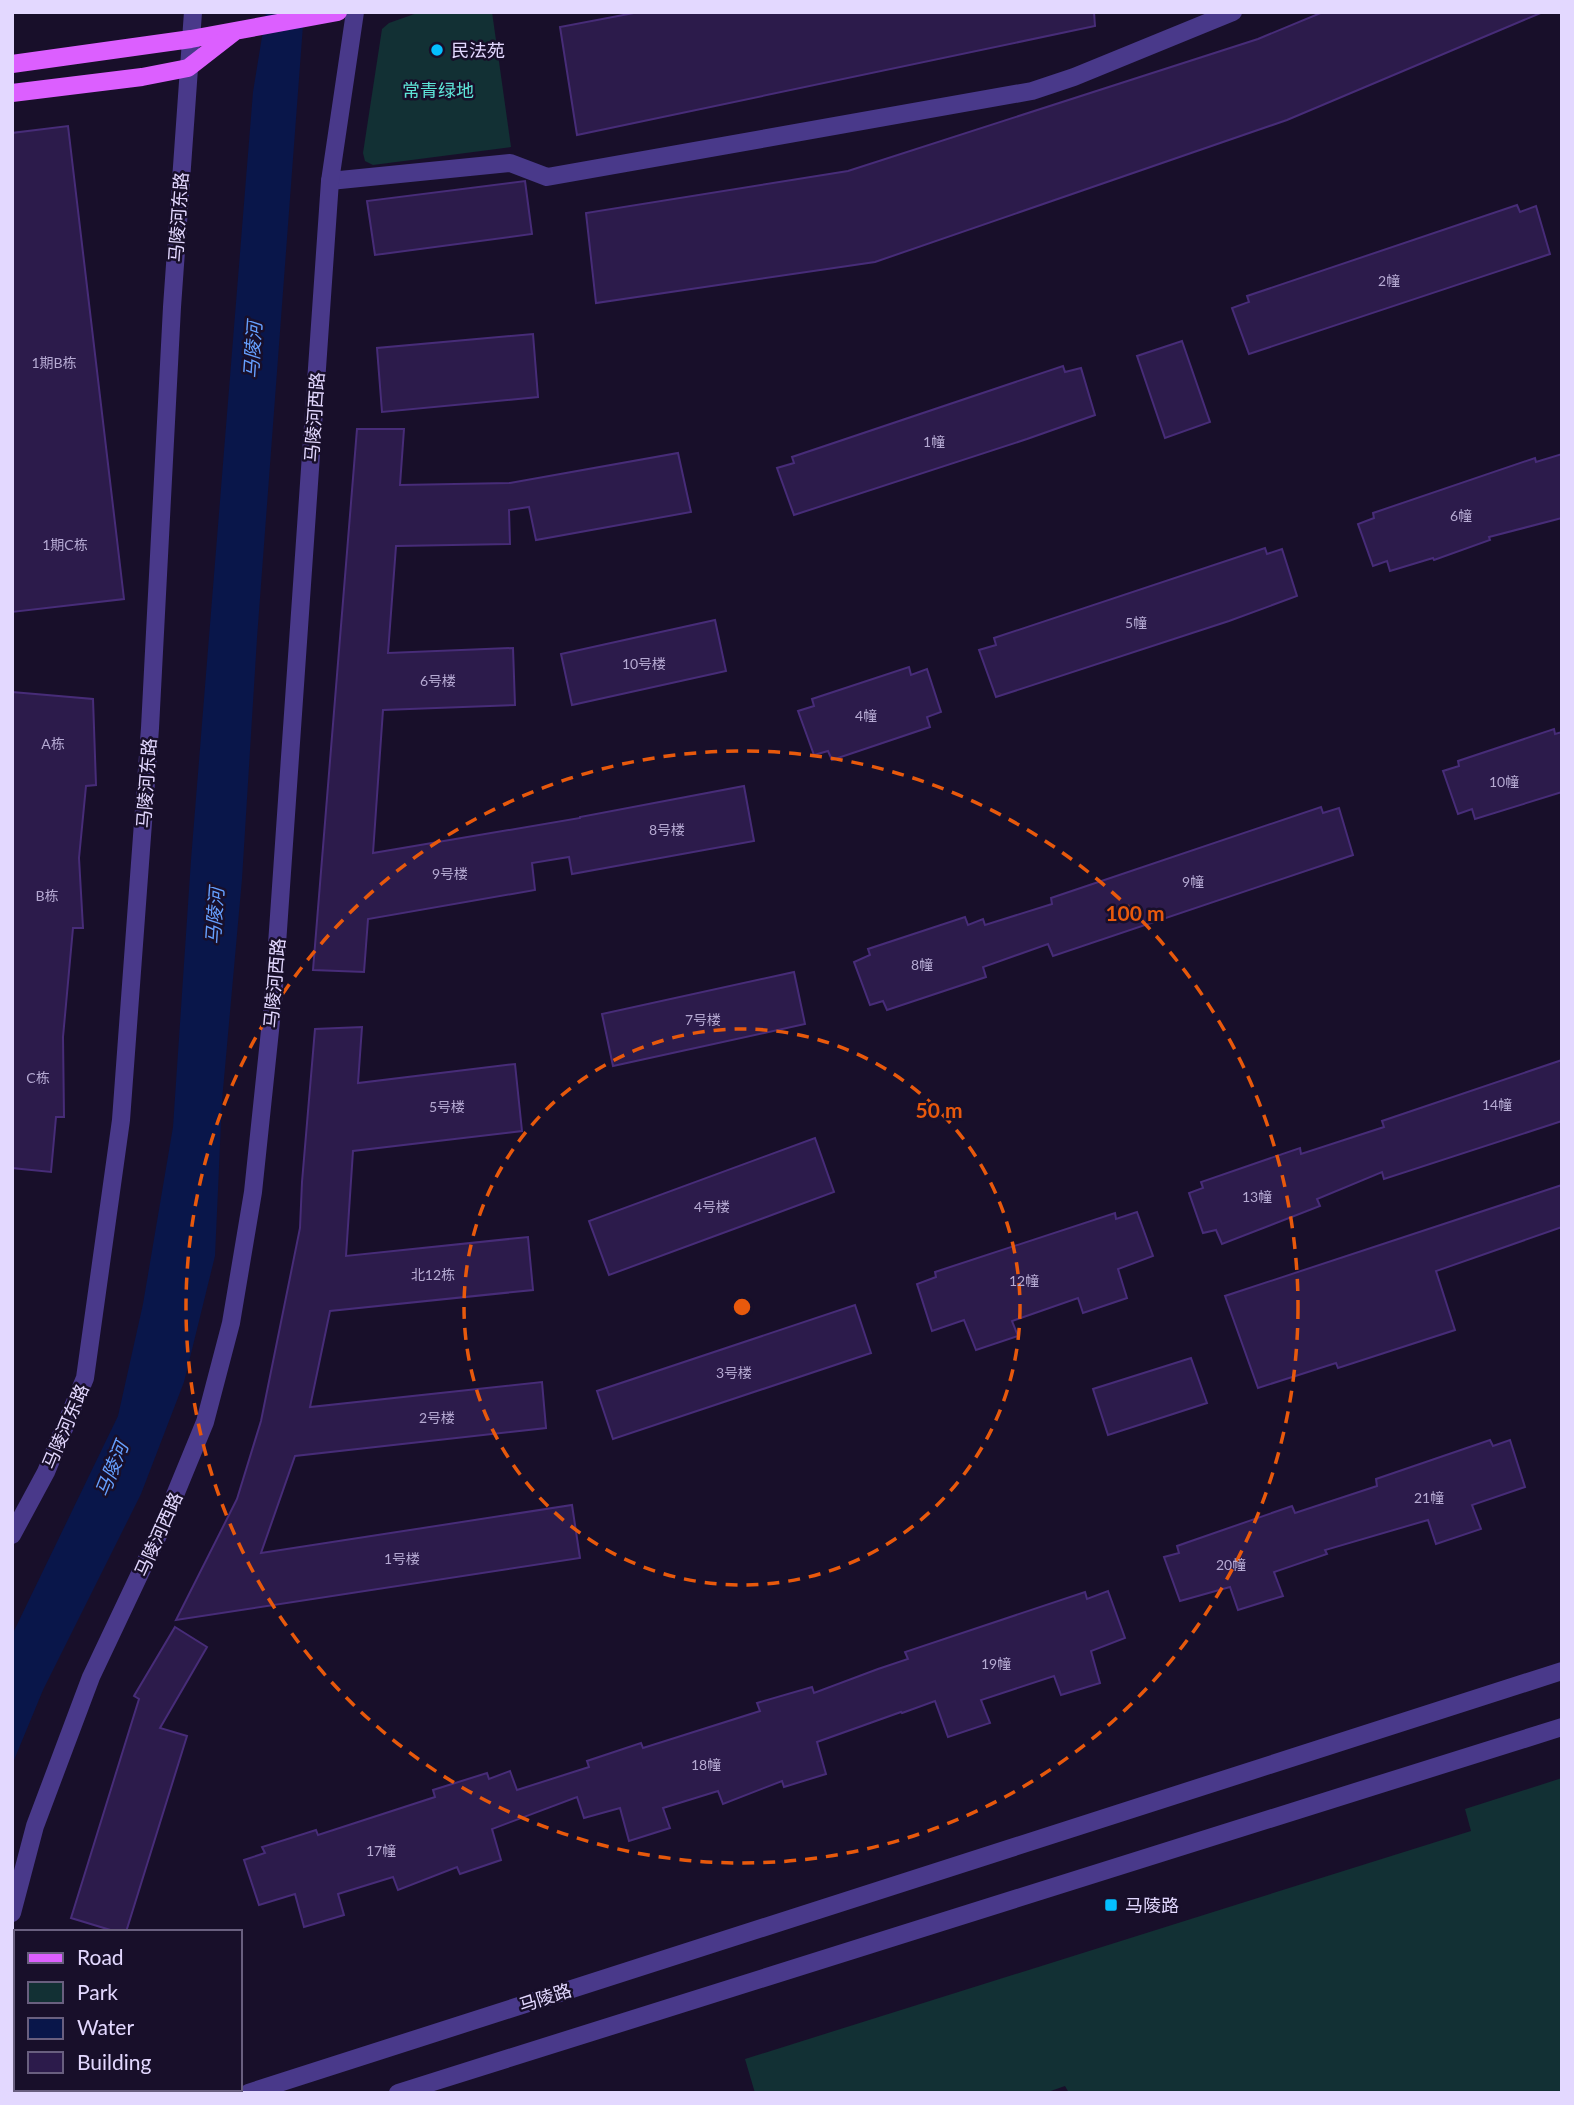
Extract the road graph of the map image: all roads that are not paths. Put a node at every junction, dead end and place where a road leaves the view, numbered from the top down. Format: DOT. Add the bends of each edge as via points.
graph roads {
  1 [pos="193,12"];
  2 [pos="338,12"];
  3 [pos="355,12"];
  4 [pos="1233,12"];
  5 [pos="236,31"];
  6 [pos="191,39"];
  7 [pos="12,64"];
  8 [pos="188,68"];
  9 [pos="12,93"];
  10 [pos="330,181"];
  11 [pos="12,1535"];
  12 [pos="1562,1671"];
  13 [pos="1562,1727"];
  14 [pos="12,1913"];
  15 [pos="248,2093"];
  16 [pos="398,2093"];
  1 -- 6 [label="street, 马陵河东路"];
  2 -- 5 [label="main road"];
  3 -- 10 [label="street, 马陵河西路"];
  4 -- 10 [label="street" via="1032,91 547,177 510,163"];
  5 -- 6 [label="main road"];
  5 -- 8 [label="main road"];
  6 -- 7 [label="main road"];
  6 -- 8 [label="street, 马陵河东路"];
  8 -- 9 [label="main road"];
  8 -- 11 [label="street, 马陵河东路" via="150,727 121,1120 85,1378 46,1472"];
  10 -- 14 [label="street, 马陵河西路" via="273,1002 253,1192 232,1323 205,1422 162,1530 91,1677 35,1826"];
  12 -- 15 [label="street, 马陵路"];
  13 -- 16 [label="street"];
}
